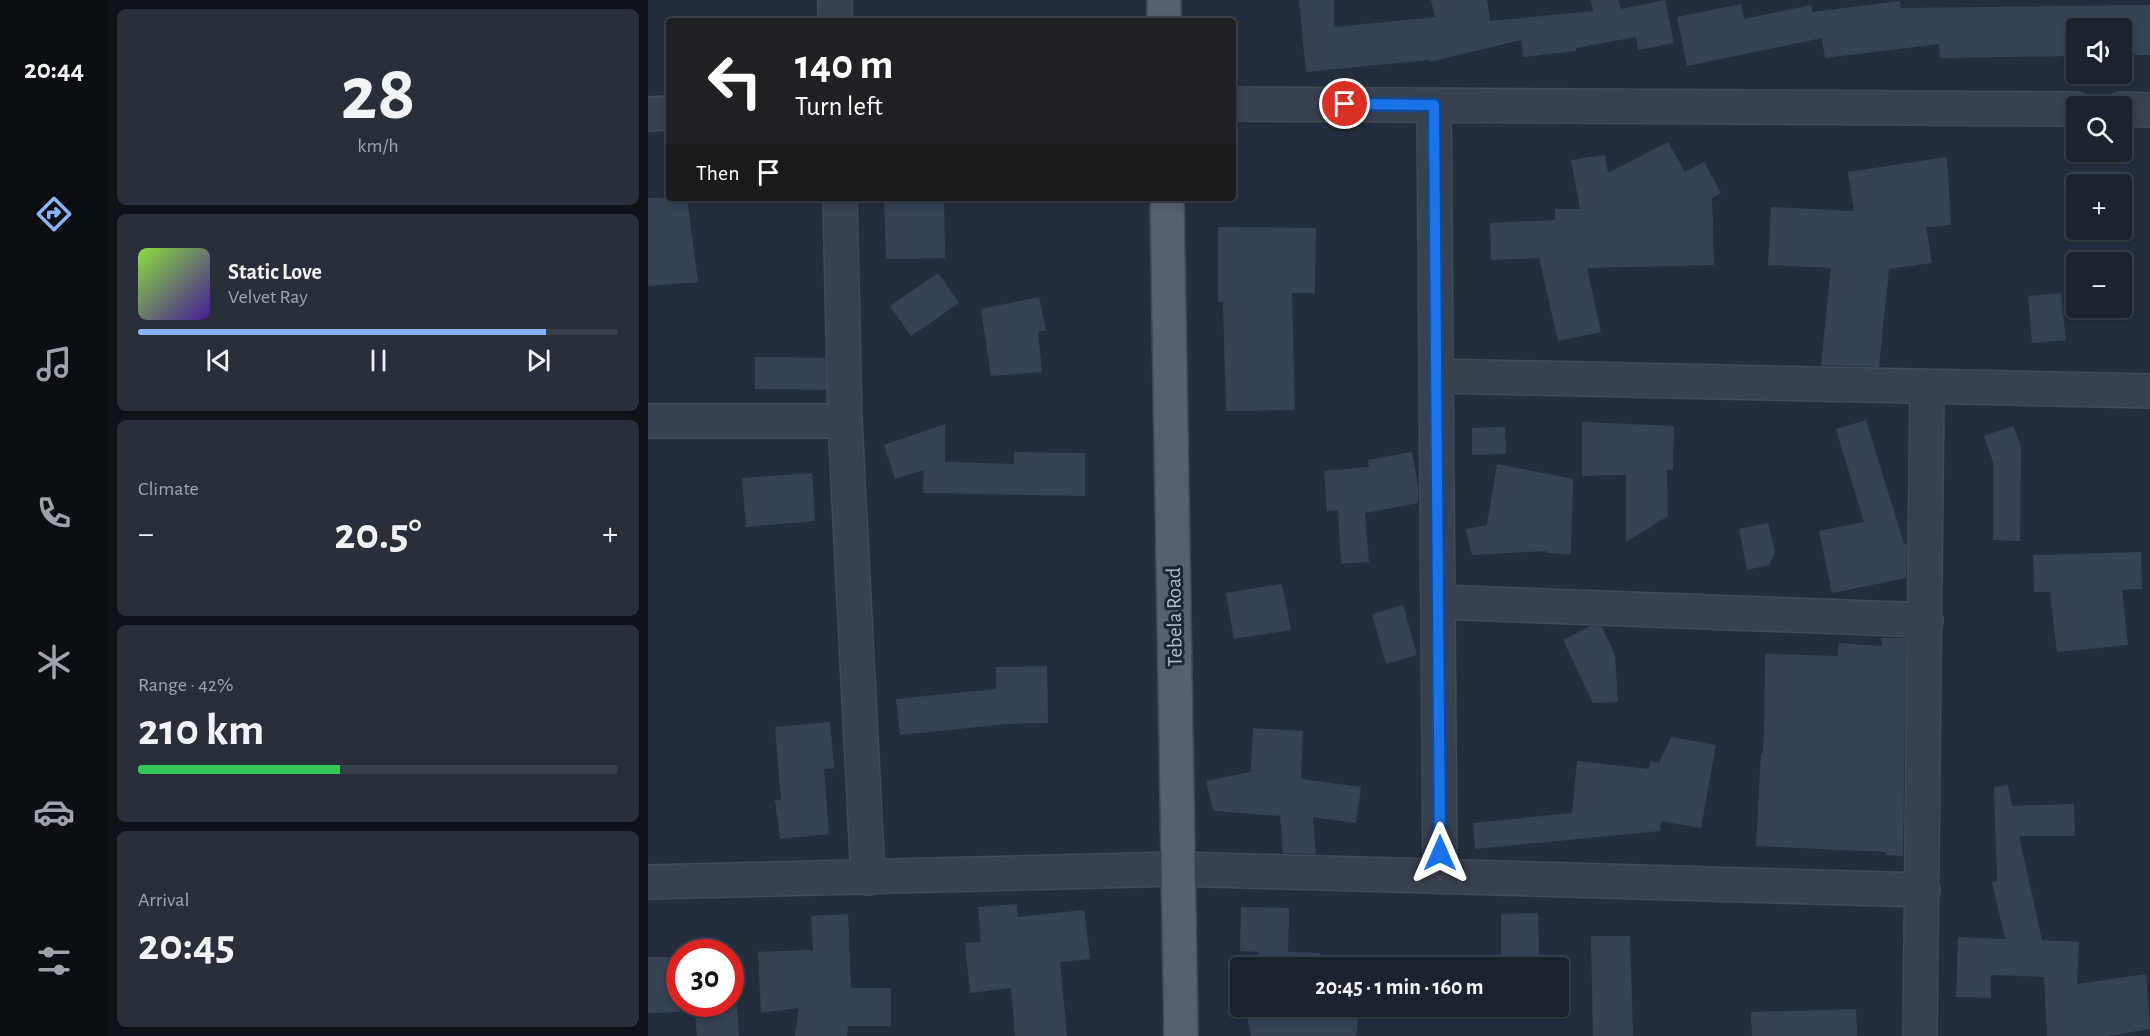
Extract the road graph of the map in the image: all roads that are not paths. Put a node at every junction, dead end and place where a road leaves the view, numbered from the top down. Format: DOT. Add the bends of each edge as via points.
graph roads {
  1 [pos="835,0"];
  2 [pos="1164,0"];
  3 [pos="835,18"];
  4 [pos="1164,18"];
  5 [pos="1236,104"];
  6 [pos="1434,105"];
  7 [pos="2066,109"];
  8 [pos="2132,109"];
  9 [pos="2150,110"];
  10 [pos="666,113"];
  11 [pos="648,114"];
  12 [pos="840,201"];
  13 [pos="1167,201"];
  14 [pos="1436,376"];
  15 [pos="1927,387"];
  16 [pos="2150,391"];
  17 [pos="648,421"];
  18 [pos="845,421"];
  19 [pos="1438,602"];
  20 [pos="1926,620"];
  21 [pos="1178,869"];
  22 [pos="1440,876"];
  23 [pos="868,878"];
  24 [pos="648,882"];
  25 [pos="1923,890"];
  26 [pos="1181,1036"];
  27 [pos="1920,1036"];
  1 -- 3 [label="street"];
  2 -- 4 [label="main road"];
  5 -- 6 [label="street"];
  6 -- 7 [label="street"];
  6 -- 14 [label="street"];
  8 -- 9 [label="street"];
  10 -- 11 [label="street"];
  12 -- 18 [label="street"];
  13 -- 21 [label="main road, Tebela Road"];
  14 -- 15 [label="street"];
  14 -- 19 [label="street"];
  15 -- 16 [label="street"];
  15 -- 20 [label="street"];
  17 -- 18 [label="street"];
  18 -- 23 [label="street"];
  19 -- 20 [label="street"];
  19 -- 22 [label="street"];
  20 -- 25 [label="street"];
  21 -- 22 [label="street"];
  21 -- 23 [label="street"];
  21 -- 26 [label="main road, Tebela Road"];
  22 -- 25 [label="street"];
  23 -- 24 [label="street"];
  25 -- 27 [label="street"];
}
